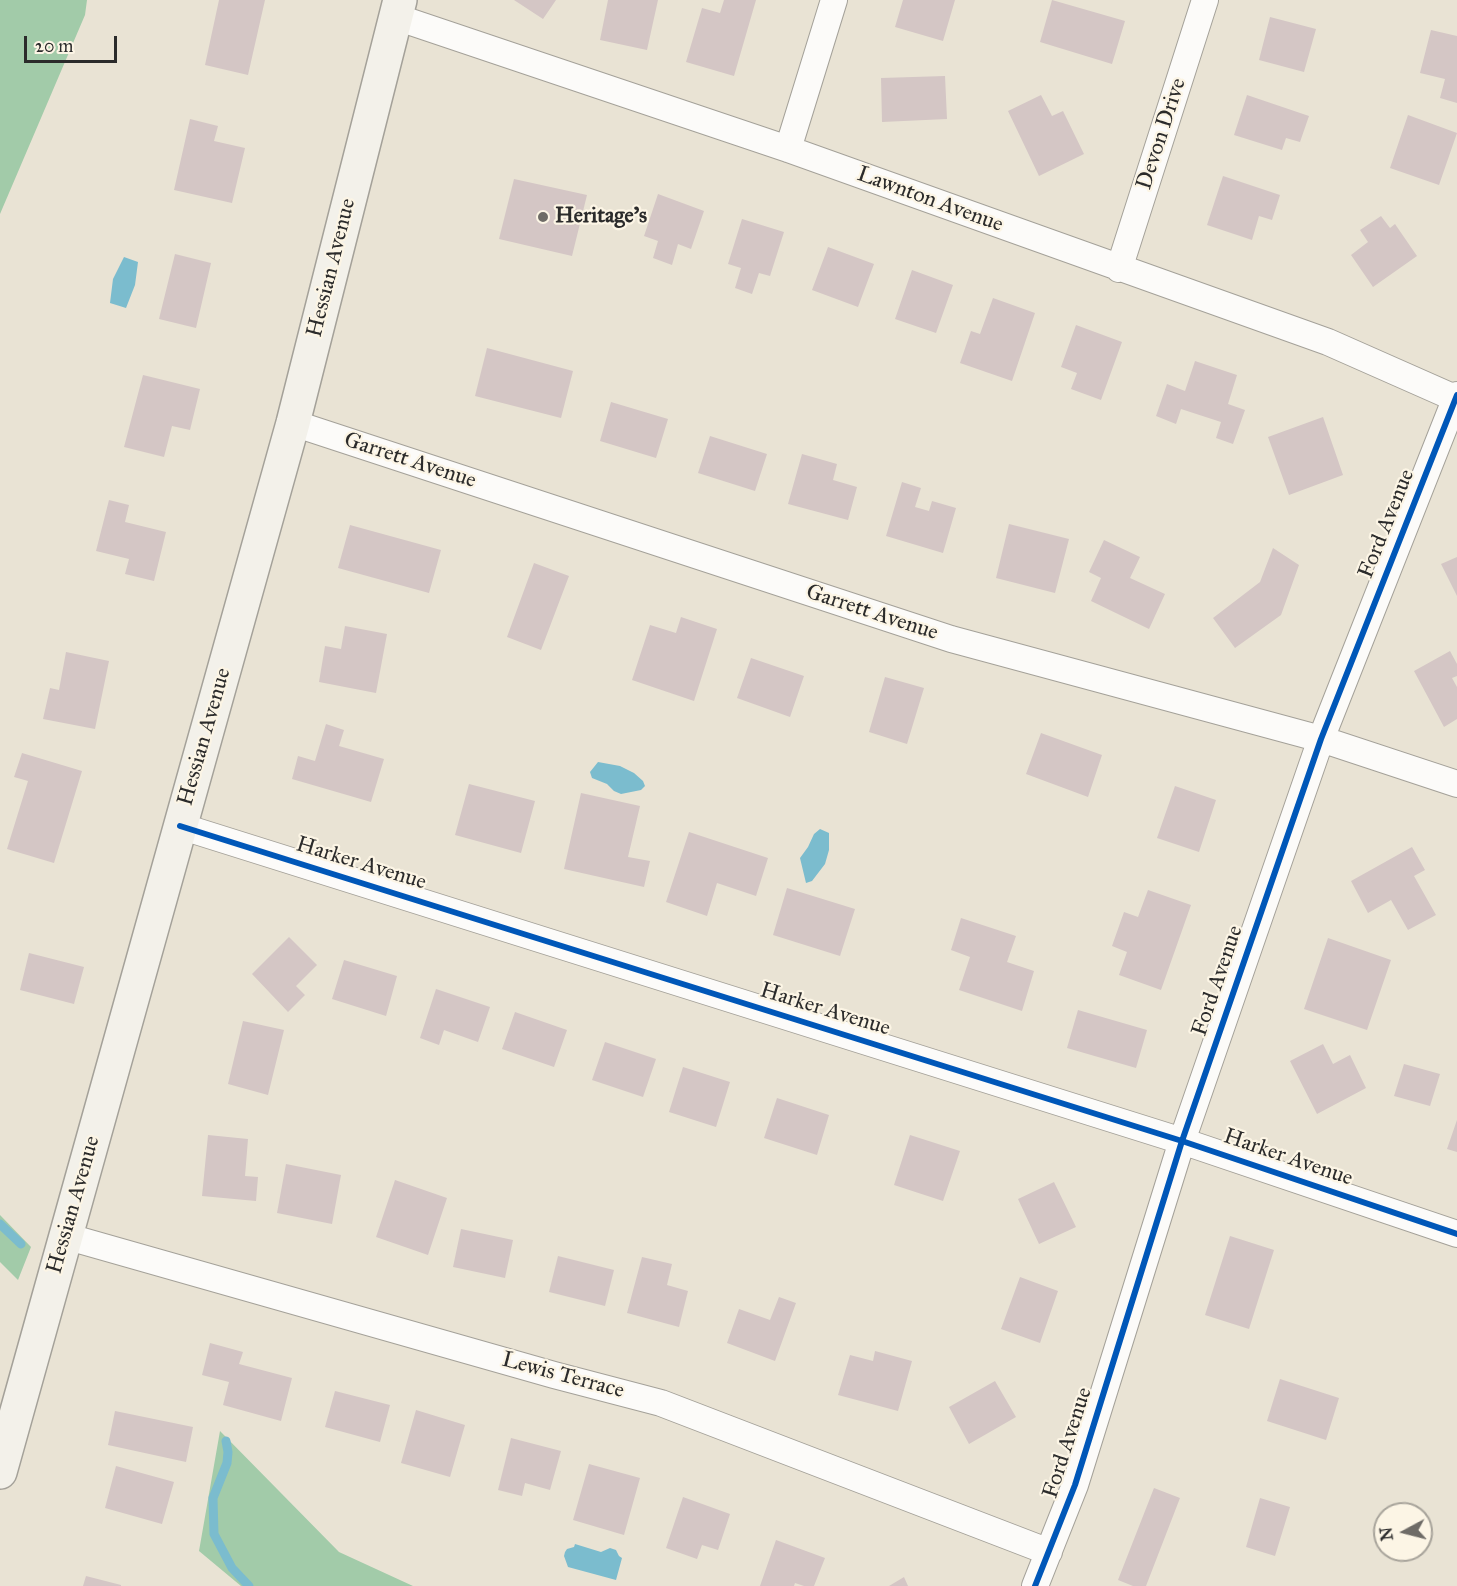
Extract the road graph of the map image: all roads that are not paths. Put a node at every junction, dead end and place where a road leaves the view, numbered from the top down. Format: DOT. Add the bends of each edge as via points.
graph roads {
  1 [pos="834,0"];
  2 [pos="1205,0"];
  3 [pos="398,9"];
  4 [pos="788,149"];
  5 [pos="1119,269"];
  6 [pos="1456,398"];
  7 [pos="292,423"];
  8 [pos="1321,739"];
  9 [pos="1457,784"];
  10 [pos="180,826"];
  11 [pos="1182,1141"];
  12 [pos="1457,1234"];
  13 [pos="65,1236"];
  14 [pos="10,1395"];
  15 [pos="0,1472"];
  16 [pos="1049,1552"];
  17 [pos="1035,1586"];
  1 -- 4 [label="street"];
  2 -- 5 [label="street, Devon Drive"];
  3 -- 4 [label="street, Lawnton Avenue"];
  3 -- 7 [label="main road, Hessian Avenue"];
  4 -- 5 [label="street, Lawnton Avenue"];
  5 -- 6 [label="street, Lawnton Avenue" via="1328,342"];
  6 -- 8 [label="street, Ford Avenue"];
  7 -- 8 [label="street, Garrett Avenue" via="951,639"];
  7 -- 10 [label="main road, Hessian Avenue"];
  8 -- 9 [label="street, Garrett Avenue"];
  8 -- 11 [label="street, Ford Avenue"];
  10 -- 11 [label="street, Harker Avenue"];
  10 -- 13 [label="main road, Hessian Avenue"];
  11 -- 12 [label="street, Harker Avenue"];
  11 -- 16 [label="street, Ford Avenue" via="1075,1485"];
  13 -- 14 [label="main road, Hessian Avenue"];
  13 -- 16 [label="street, Lewis Terrace" via="661,1403"];
  14 -- 15 [label="main road, Hessian Avenue"];
  16 -- 17 [label="street, Ford Avenue"];
}
